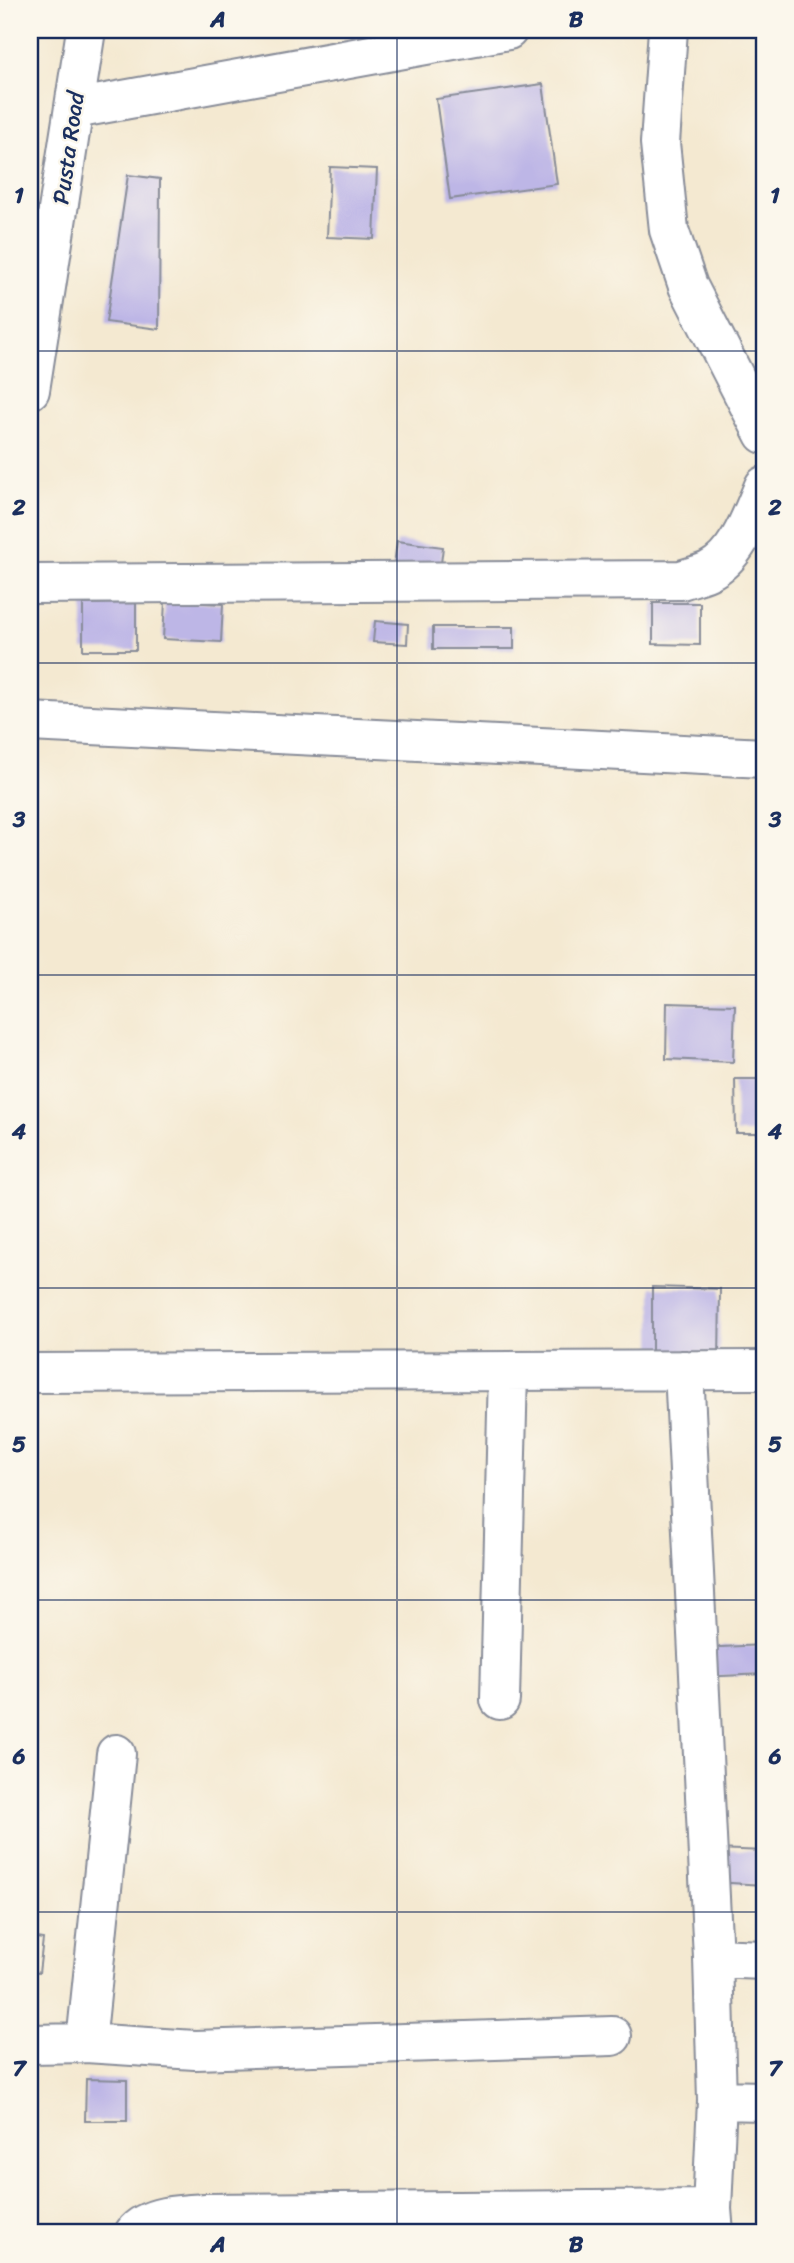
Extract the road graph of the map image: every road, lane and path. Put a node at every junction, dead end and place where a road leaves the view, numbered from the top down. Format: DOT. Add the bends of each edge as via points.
graph roads {
  1 [pos="86,30"];
  2 [pos="508,30"];
  3 [pos="668,30"];
  4 [pos="74,109"];
  5 [pos="41,259"];
  6 [pos="30,390"];
  7 [pos="764,434"];
  8 [pos="764,486"];
  9 [pos="30,584"];
  10 [pos="30,722"];
  11 [pos="764,758"];
  12 [pos="684,1370"];
  13 [pos="764,1370"];
  14 [pos="508,1371"];
  15 [pos="30,1373"];
  16 [pos="500,1700"];
  17 [pos="116,1754"];
  18 [pos="713,1958"];
  19 [pos="764,1960"];
  20 [pos="612,2036"];
  21 [pos="86,2043"];
  22 [pos="30,2044"];
  23 [pos="717,2100"];
  24 [pos="764,2101"];
  25 [pos="713,2221"];
  26 [pos="134,2233"];
  1 -- 4 [label="street, Pusta Road"];
  2 -- 4 [label="street"];
  3 -- 7 [label="street" via="660,144 669,230 688,286"];
  4 -- 5 [label="street, Pusta Road"];
  5 -- 6 [label="street, Pusta Road"];
  8 -- 9 [label="street" via="729,555 709,571 681,580"];
  10 -- 11 [label="street"];
  12 -- 13 [label="street"];
  12 -- 14 [label="street"];
  12 -- 18 [label="street"];
  14 -- 15 [label="street"];
  14 -- 16 [label="street"];
  17 -- 21 [label="street"];
  18 -- 19 [label="street"];
  18 -- 23 [label="street"];
  20 -- 21 [label="street" via="195,2050"];
  21 -- 22 [label="street"];
  23 -- 24 [label="street"];
  23 -- 25 [label="street"];
  25 -- 26 [label="street" via="205,2213 167,2216 138,2227"];
}
